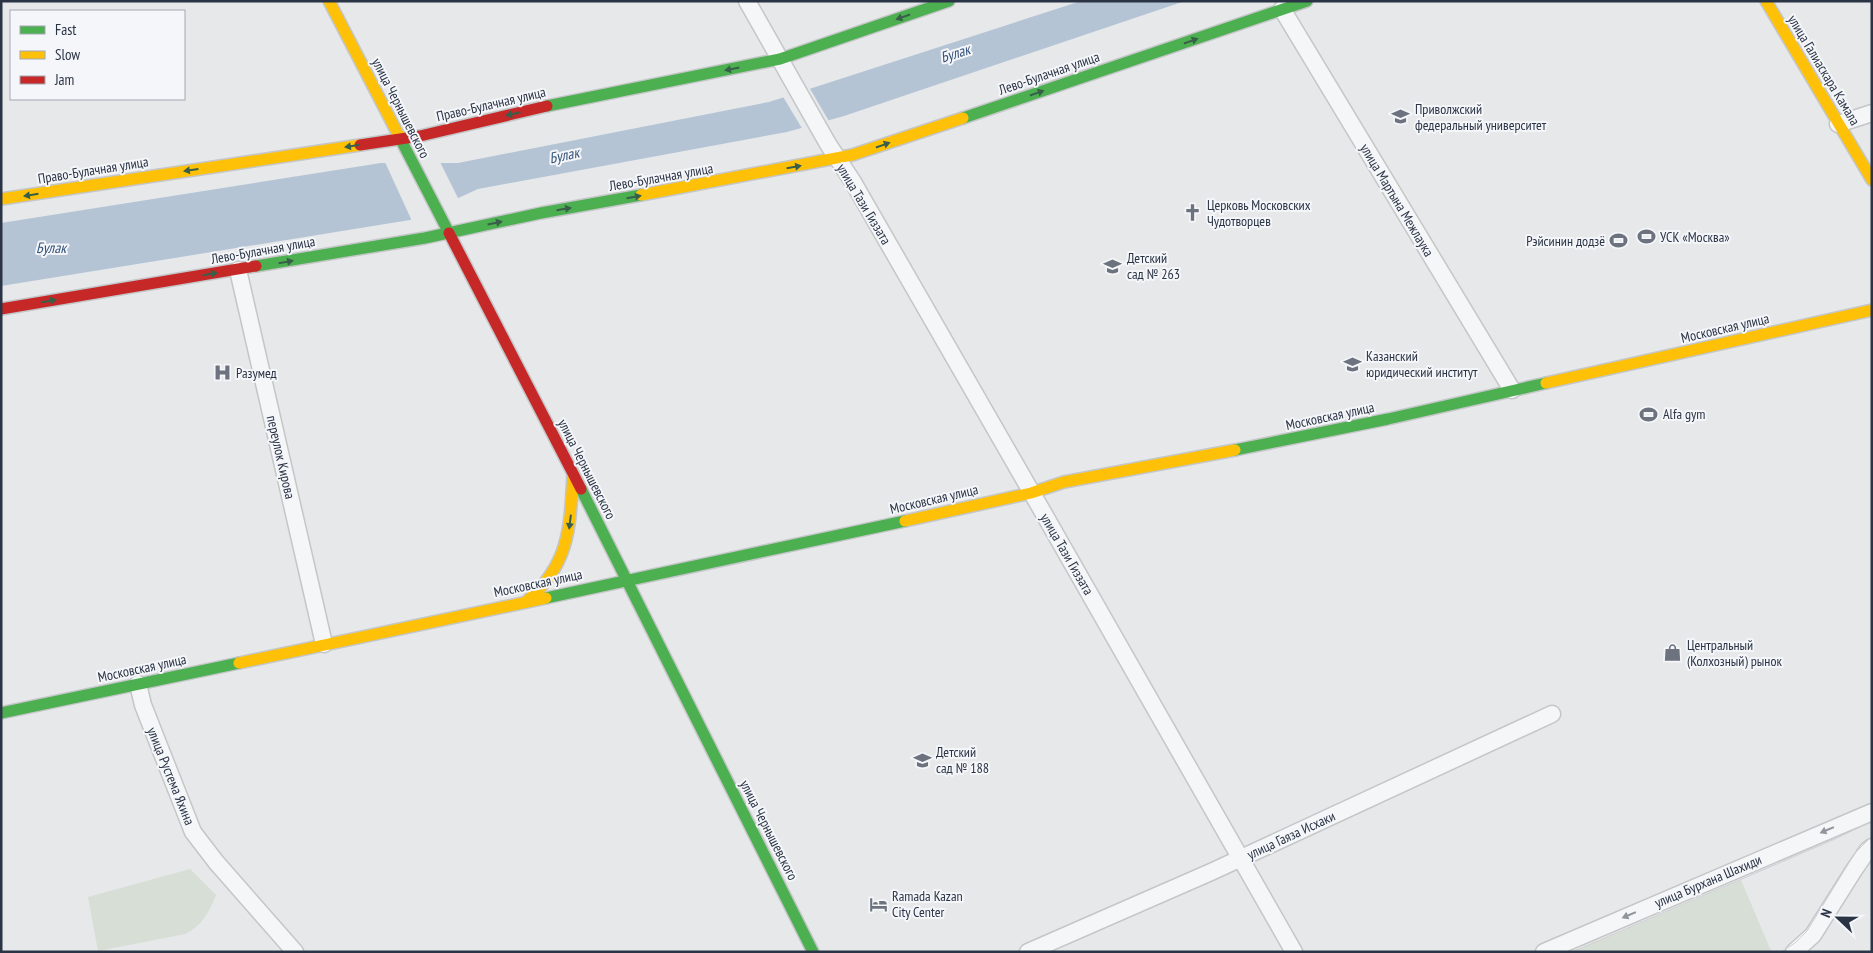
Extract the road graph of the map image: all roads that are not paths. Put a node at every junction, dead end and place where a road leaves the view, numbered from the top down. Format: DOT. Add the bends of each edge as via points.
graph roads {
  1 [pos="329,1"];
  2 [pos="747,1"];
  3 [pos="949,1"];
  4 [pos="1307,1"];
  5 [pos="1766,1"];
  6 [pos="1282,10"];
  7 [pos="780,59"];
  8 [pos="1872,113"];
  9 [pos="1838,124"];
  10 [pos="400,138"];
  11 [pos="832,151"];
  12 [pos="1872,180"];
  13 [pos="1,199"];
  14 [pos="449,233"];
  15 [pos="238,270"];
  16 [pos="1,309"];
  17 [pos="1872,310"];
  18 [pos="1512,390"];
  19 [pos="573,473"];
  20 [pos="1031,493"];
  21 [pos="627,581"];
  22 [pos="528,600"];
  23 [pos="324,644"];
  24 [pos="138,684"];
  25 [pos="1,713"];
  26 [pos="1552,714"];
  27 [pos="1872,812"];
  28 [pos="1872,847"];
  29 [pos="1240,858"];
  30 [pos="295,952"];
  31 [pos="813,952"];
  32 [pos="1028,952"];
  33 [pos="1294,952"];
  34 [pos="1544,952"];
  35 [pos="1794,952"];
  1 -- 10 [label="main road, улица Чернышевского"];
  2 -- 7 [label="street, улица Тази Гиззата"];
  3 -- 7 [label="main road, Право-Булачная улица, one-way"];
  4 -- 6 [label="main road, Лево-Булачная улица"];
  5 -- 9 [label="main road, улица Галиаскара Камала"];
  11 -- 6 [label="main road, Лево-Булачная улица, one-way" via="888,143"];
  6 -- 18 [label="street, улица Мартына Межлаука"];
  7 -- 10 [label="main road, Право-Булачная улица, one-way"];
  7 -- 11 [label="street, улица Тази Гиззата"];
  8 -- 9 [label="street"];
  9 -- 12 [label="main road, улица Галиаскара Камала"];
  10 -- 13 [label="main road, Право-Булачная улица, one-way"];
  10 -- 14 [label="main road, улица Чернышевского"];
  14 -- 11 [label="main road, Лево-Булачная улица, one-way"];
  11 -- 20 [label="street, улица Тази Гиззата" via="853,182"];
  15 -- 14 [label="main road, Лево-Булачная улица, one-way"];
  14 -- 19 [label="main road, улица Чернышевского"];
  16 -- 15 [label="main road, Лево-Булачная улица, one-way"];
  15 -- 23 [label="street, переулок Кирова"];
  17 -- 18 [label="main road, Московская улица"];
  18 -- 20 [label="main road, Московская улица" via="1270,444 1106,473"];
  19 -- 21 [label="main road, улица Чернышевского"];
  19 -- 22 [label="main road, one-way" via="570,516 561,562 540,592"];
  20 -- 21 [label="main road, Московская улица"];
  20 -- 29 [label="street, улица Тази Гиззата"];
  21 -- 22 [label="main road, Московская улица"];
  21 -- 31 [label="main road, улица Чернышевского"];
  22 -- 23 [label="main road, Московская улица"];
  23 -- 24 [label="main road, Московская улица"];
  24 -- 25 [label="main road, Московская улица"];
  24 -- 30 [label="street, улица Рустема Яхина" via="142,705 193,832"];
  26 -- 29 [label="street, улица Гаяза Исхаки"];
  27 -- 34 [label="street, улица Бурхана Шахиди, one-way"];
  28 -- 35 [label="street" via="1813,935"];
  29 -- 32 [label="street, улица Гаяза Исхаки"];
  29 -- 33 [label="street, улица Тази Гиззата"];
}
